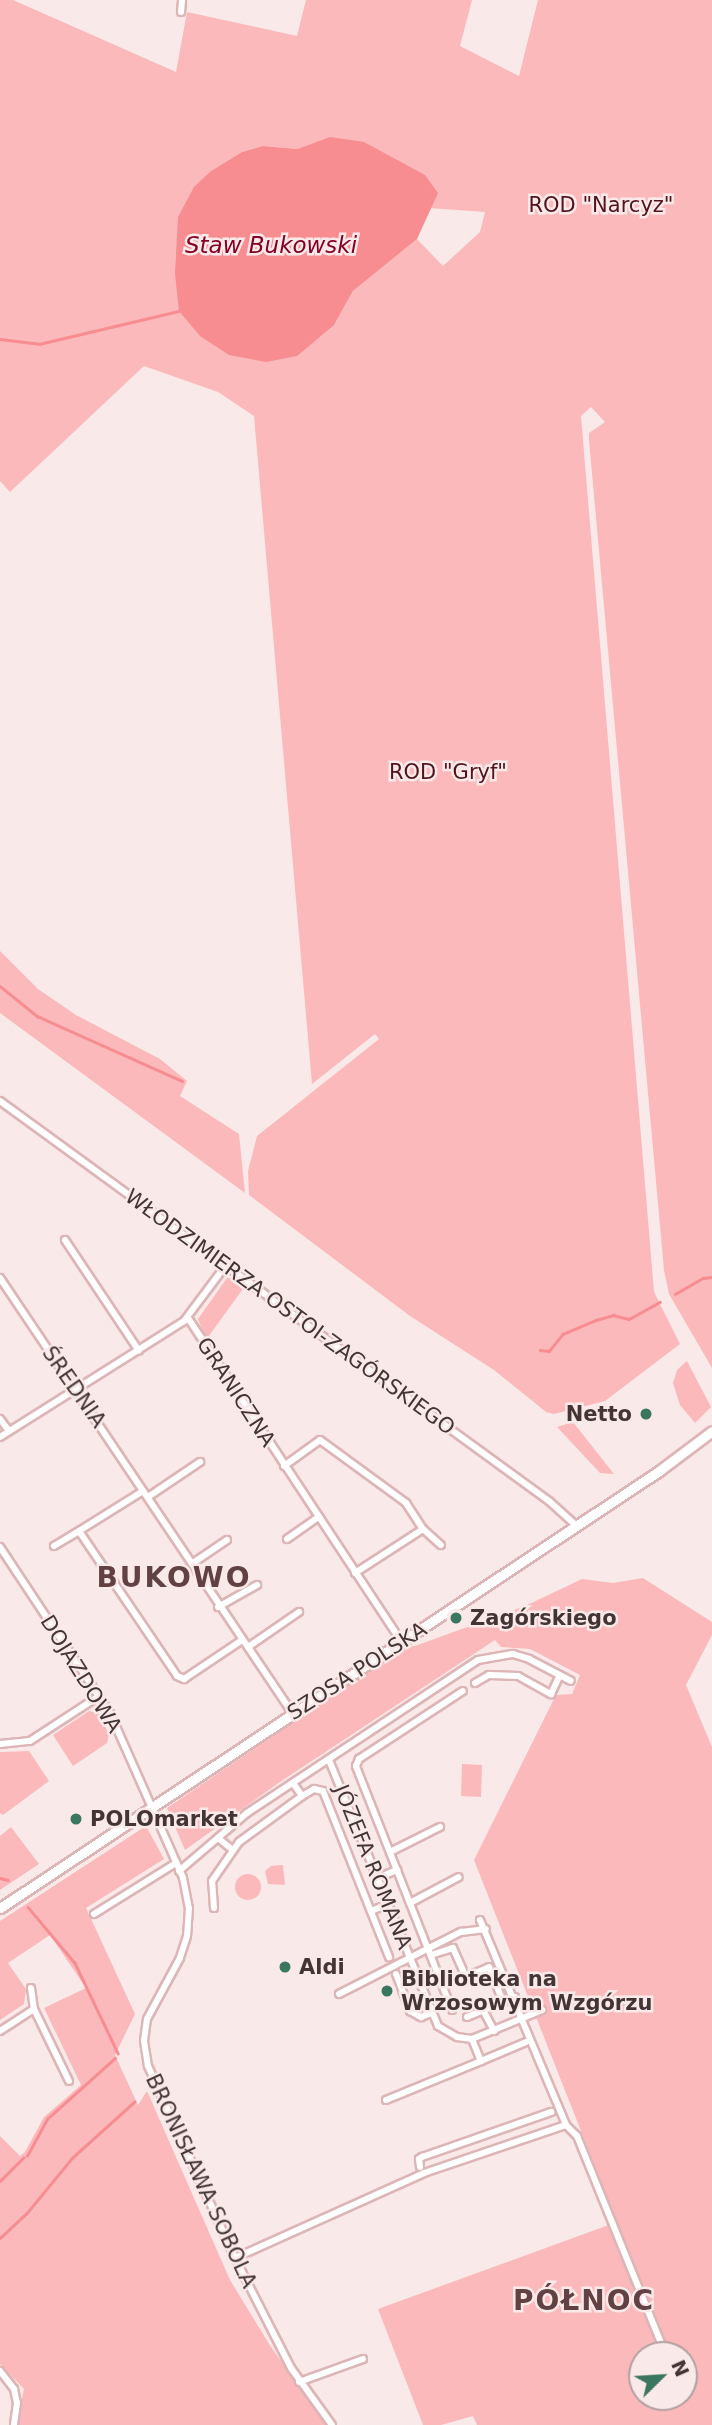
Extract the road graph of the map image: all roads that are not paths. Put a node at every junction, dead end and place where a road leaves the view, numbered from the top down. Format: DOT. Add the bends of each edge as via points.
graph roads {
  1 [pos="182,0"];
  2 [pos="181,12"];
  3 [pos="0,1101"];
  4 [pos="65,1240"];
  5 [pos="226,1265"];
  6 [pos="0,1278"];
  7 [pos="188,1318"];
  8 [pos="139,1351"];
  9 [pos="76,1391"];
  10 [pos="0,1419"];
  11 [pos="712,1431"];
  12 [pos="9,1432"];
  13 [pos="0,1437"];
  14 [pos="200,1462"];
  15 [pos="284,1466"];
  16 [pos="146,1494"];
  17 [pos="319,1517"];
  18 [pos="577,1526"];
  19 [pos="423,1529"];
  20 [pos="79,1531"];
  21 [pos="287,1539"];
  22 [pos="228,1540"];
  23 [pos="441,1545"];
  24 [pos="54,1546"];
  25 [pos="1,1552"];
  26 [pos="193,1563"];
  27 [pos="355,1573"];
  28 [pos="257,1585"];
  29 [pos="218,1606"];
  30 [pos="299,1612"];
  31 [pos="242,1640"];
  32 [pos="402,1642"];
  33 [pos="248,1647"];
  34 [pos="560,1675"];
  35 [pos="448,1681"];
  36 [pos="571,1681"];
  37 [pos="475,1683"];
  38 [pos="99,1696"];
  39 [pos="293,1714"];
  40 [pos="366,1735"];
  41 [pos="0,1744"];
  42 [pos="375,1749"];
  43 [pos="329,1760"];
  44 [pos="293,1783"];
  45 [pos="302,1796"];
  46 [pos="150,1808"];
  47 [pos="440,1827"];
  48 [pos="218,1838"];
  49 [pos="233,1850"];
  50 [pos="390,1852"];
  51 [pos="176,1863"];
  52 [pos="397,1870"];
  53 [pos="179,1871"];
  54 [pos="459,1877"];
  55 [pos="378,1878"];
  56 [pos="410,1903"];
  57 [pos="388,1904"];
  58 [pos="0,1908"];
  59 [pos="215,1908"];
  60 [pos="371,1911"];
  61 [pos="94,1914"];
  62 [pos="480,1920"];
  63 [pos="486,1928"];
  64 [pos="432,1951"];
  65 [pos="389,1958"];
  66 [pos="410,1958"];
  67 [pos="396,1974"];
  68 [pos="440,1979"];
  69 [pos="421,1986"];
  70 [pos="31,1988"];
  71 [pos="339,1994"];
  72 [pos="512,1995"];
  73 [pos="501,1997"];
  74 [pos="34,2009"];
  75 [pos="452,2010"];
  76 [pos="483,2010"];
  77 [pos="542,2010"];
  78 [pos="431,2013"];
  79 [pos="467,2017"];
  80 [pos="523,2018"];
  81 [pos="0,2031"];
  82 [pos="494,2031"];
  83 [pos="472,2039"];
  84 [pos="526,2042"];
  85 [pos="481,2061"];
  86 [pos="69,2081"];
  87 [pos="386,2100"];
  88 [pos="551,2112"];
  89 [pos="536,2118"];
  90 [pos="566,2125"];
  91 [pos="541,2132"];
  92 [pos="420,2167"];
  93 [pos="234,2258"];
  94 [pos="660,2341"];
  95 [pos="363,2359"];
  96 [pos="0,2371"];
  97 [pos="299,2382"];
  98 [pos="14,2425"];
  99 [pos="332,2425"];
  1 -- 2 [label="street"];
  3 -- 5 [label="street, WŁODZIMIERZA OSTOI-ZAGÓRSKIEGO"];
  4 -- 8 [label="street"];
  5 -- 7 [label="street"];
  5 -- 18 [label="street, WŁODZIMIERZA OSTOI-ZAGÓRSKIEGO" via="568,1514"];
  6 -- 9 [label="street, ŚREDNIA"];
  7 -- 8 [label="street"];
  7 -- 15 [label="street, GRANICZNA"];
  8 -- 9 [label="street"];
  9 -- 12 [label="street"];
  9 -- 16 [label="street, ŚREDNIA"];
  10 -- 12 [label="street"];
  11 -- 18 [label="street, SZOSA POLSKA"];
  12 -- 13 [label="street"];
  14 -- 16 [label="street"];
  15 -- 17 [label="street, GRANICZNA"];
  15 -- 19 [label="street, GRANICZNA" via="320,1440 406,1503"];
  16 -- 20 [label="street"];
  16 -- 26 [label="street, ŚREDNIA"];
  17 -- 21 [label="street"];
  17 -- 27 [label="street, GRANICZNA"];
  18 -- 32 [label="street, SZOSA POLSKA"];
  19 -- 23 [label="street, GRANICZNA"];
  19 -- 27 [label="street"];
  20 -- 24 [label="street"];
  20 -- 31 [label="street" via="177,1676 184,1679"];
  22 -- 26 [label="street"];
  25 -- 38 [label="street, DOJAZDOWA"];
  26 -- 29 [label="street, ŚREDNIA"];
  27 -- 32 [label="street, GRANICZNA"];
  28 -- 29 [label="street"];
  29 -- 31 [label="street, ŚREDNIA"];
  30 -- 33 [label="street"];
  31 -- 33 [label="street, ŚREDNIA"];
  32 -- 39 [label="street, SZOSA POLSKA"];
  33 -- 39 [label="street, ŚREDNIA"];
  34 -- 35 [label="street" via="529,1659 505,1654 478,1660"];
  34 -- 36 [label="street"];
  34 -- 37 [label="street" via="551,1694 518,1676 491,1675"];
  35 -- 40 [label="street"];
  35 -- 42 [label="street" via="460,1693"];
  38 -- 41 [label="street" via="25,1743"];
  38 -- 46 [label="street, DOJAZDOWA"];
  39 -- 46 [label="street, SZOSA POLSKA"];
  40 -- 42 [label="street"];
  40 -- 43 [label="street"];
  42 -- 50 [label="street" via="358,1760 356,1768"];
  43 -- 44 [label="street"];
  43 -- 55 [label="street, JÓZEFA ROMANA"];
  44 -- 45 [label="street"];
  44 -- 48 [label="street"];
  45 -- 49 [label="street" via="246,1835"];
  45 -- 60 [label="street" via="314,1789 323,1791"];
  46 -- 51 [label="street, BRONISŁAWA SOBOLA"];
  46 -- 58 [label="street, SZOSA POLSKA"];
  47 -- 50 [label="street"];
  48 -- 49 [label="street"];
  48 -- 53 [label="street"];
  49 -- 59 [label="street" via="212,1881"];
  50 -- 52 [label="street"];
  51 -- 53 [label="street, BRONISŁAWA SOBOLA"];
  51 -- 61 [label="street"];
  52 -- 55 [label="street"];
  52 -- 56 [label="street"];
  53 -- 93 [label="street, BRONISŁAWA SOBOLA" via="189,1902 187,1936 149,2014 145,2054"];
  54 -- 56 [label="street"];
  55 -- 57 [label="street, JÓZEFA ROMANA"];
  56 -- 64 [label="street"];
  57 -- 60 [label="street"];
  57 -- 66 [label="street, JÓZEFA ROMANA"];
  60 -- 65 [label="street"];
  62 -- 63 [label="street"];
  63 -- 64 [label="street" via="461,1932"];
  63 -- 72 [label="street"];
  64 -- 66 [label="street"];
  64 -- 68 [label="street"];
  64 -- 73 [label="street" via="453,1948 466,1977 489,1967"];
  66 -- 69 [label="street, JÓZEFA ROMANA"];
  66 -- 71 [label="street"];
  67 -- 78 [label="street" via="410,2011 421,2017"];
  68 -- 69 [label="street"];
  68 -- 75 [label="street"];
  69 -- 78 [label="street, JÓZEFA ROMANA"];
  70 -- 74 [label="street"];
  72 -- 76 [label="street"];
  72 -- 80 [label="street"];
  74 -- 81 [label="street"];
  74 -- 86 [label="street"];
  76 -- 79 [label="street"];
  76 -- 82 [label="street"];
  77 -- 80 [label="street"];
  78 -- 83 [label="street, JÓZEFA ROMANA" via="447,2033"];
  80 -- 82 [label="street"];
  80 -- 90 [label="street"];
  82 -- 83 [label="street"];
  83 -- 85 [label="street"];
  84 -- 85 [label="street"];
  85 -- 87 [label="street"];
  88 -- 89 [label="street"];
  89 -- 91 [label="street"];
  89 -- 92 [label="street" via="422,2157"];
  90 -- 91 [label="street"];
  90 -- 94 [label="street" via="577,2136"];
  91 -- 93 [label="street" via="424,2173"];
  93 -- 97 [label="street, BRONISŁAWA SOBOLA"];
  95 -- 97 [label="street"];
  96 -- 98 [label="street" via="14,2389"];
  97 -- 99 [label="street, BRONISŁAWA SOBOLA"];
}
